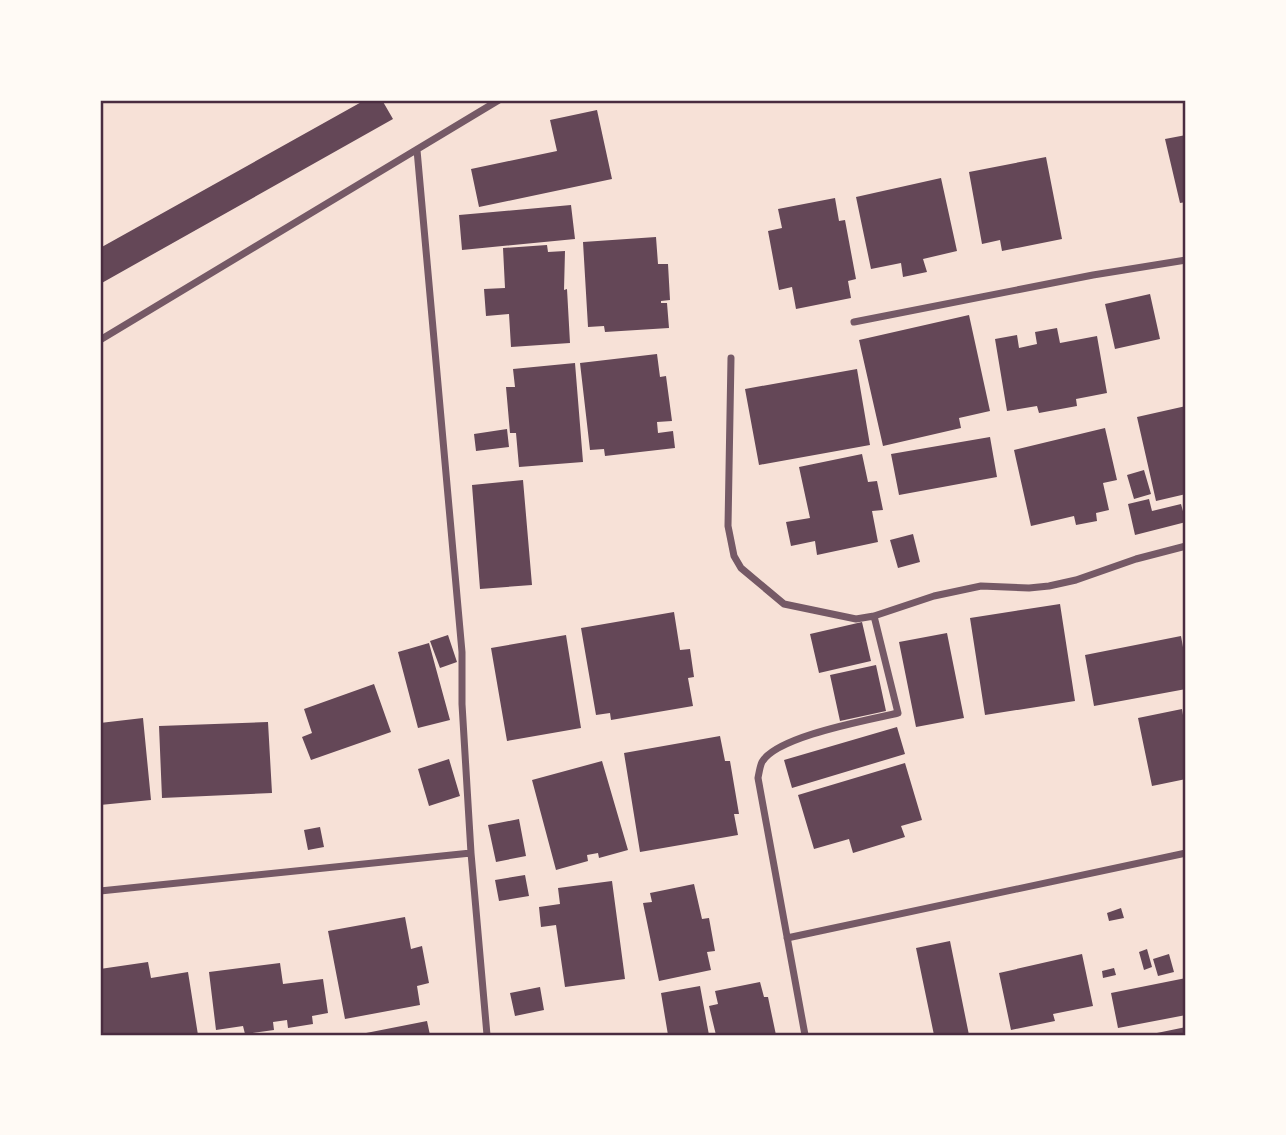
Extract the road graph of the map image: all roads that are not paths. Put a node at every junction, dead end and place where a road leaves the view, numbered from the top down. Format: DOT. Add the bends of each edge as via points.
graph roads {
  1 [pos="499,100"];
  2 [pos="417,150"];
  3 [pos="1186,260"];
  4 [pos="854,322"];
  5 [pos="100,340"];
  6 [pos="732,358"];
  7 [pos="1186,546"];
  8 [pos="874,616"];
  9 [pos="471,853"];
  10 [pos="1186,853"];
  11 [pos="100,891"];
  12 [pos="786,938"];
  13 [pos="487,1035"];
  14 [pos="805,1035"];
  1 -- 2 [label="street"];
  2 -- 5 [label="street"];
  2 -- 9 [label="street" via="462,652"];
  3 -- 4 [label="street"];
  6 -- 8 [label="street" via="728,526 734,556 741,568 784,604 856,619"];
  7 -- 8 [label="street" via="1076,580 1029,588 972,588"];
  8 -- 12 [label="street" via="898,713 814,734 775,749 762,762 758,778"];
  9 -- 11 [label="street"];
  9 -- 13 [label="street"];
  10 -- 12 [label="street"];
  12 -- 14 [label="street"];
}
